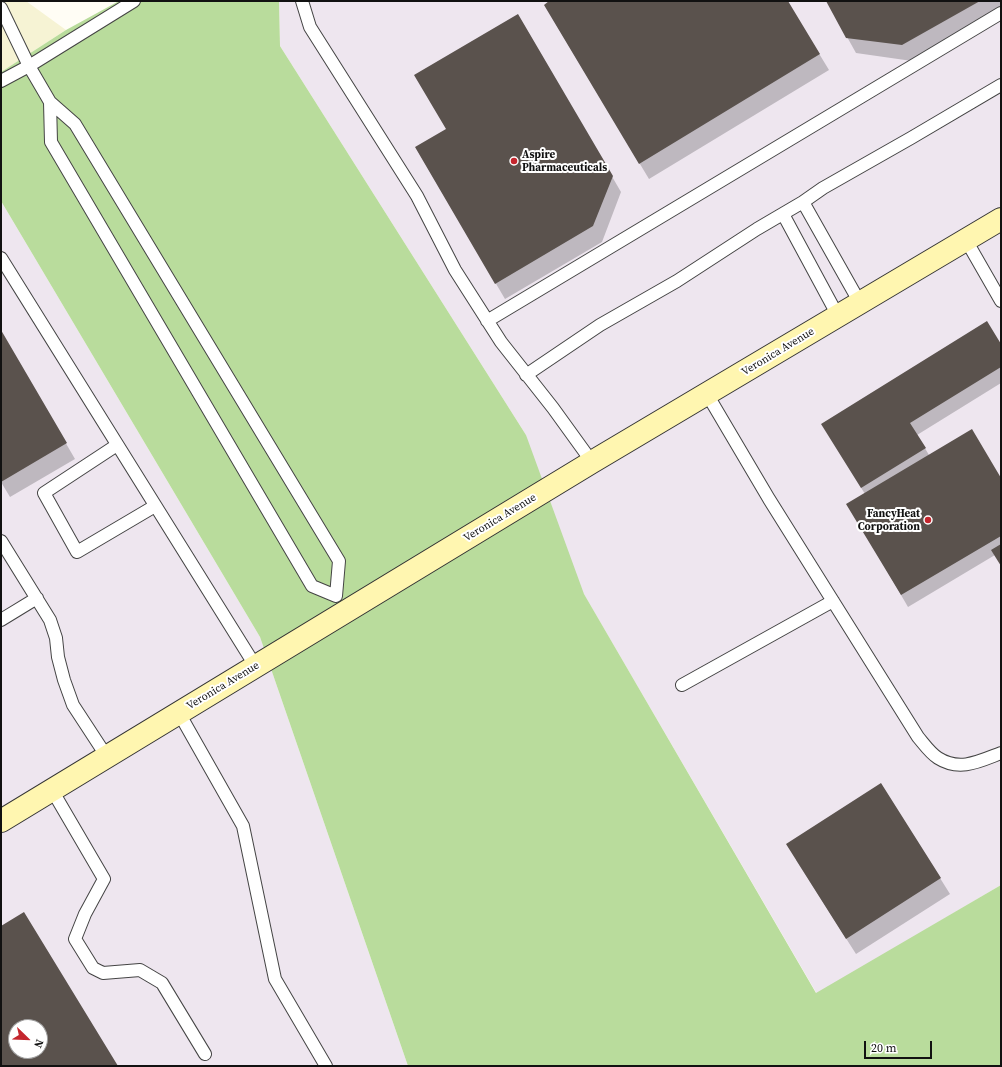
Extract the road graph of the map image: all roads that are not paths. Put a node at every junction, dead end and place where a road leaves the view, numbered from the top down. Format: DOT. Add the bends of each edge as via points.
graph roads {
  1 [pos="134,1"];
  2 [pos="302,1"];
  3 [pos="1,8"];
  4 [pos="1001,14"];
  5 [pos="29,66"];
  6 [pos="1,82"];
  7 [pos="1001,85"];
  8 [pos="50,102"];
  9 [pos="802,202"];
  10 [pos="783,214"];
  11 [pos="1001,219"];
  12 [pos="966,240"];
  13 [pos="1,258"];
  14 [pos="1001,301"];
  15 [pos="860,303"];
  16 [pos="838,316"];
  17 [pos="487,321"];
  18 [pos="526,374"];
  19 [pos="707,394"];
  20 [pos="117,445"];
  21 [pos="592,462"];
  22 [pos="155,506"];
  23 [pos="1,541"];
  24 [pos="37,598"];
  25 [pos="832,601"];
  26 [pos="340,605"];
  27 [pos="1,620"];
  28 [pos="256,667"];
  29 [pos="682,685"];
  30 [pos="179,713"];
  31 [pos="1001,753"];
  32 [pos="107,757"];
  33 [pos="52,790"];
  34 [pos="1,821"];
  35 [pos="205,1054"];
  36 [pos="326,1066"];
  1 -- 5 [label="lane"];
  2 -- 17 [label="lane" via="310,27 417,196 455,270"];
  3 -- 5 [label="lane"];
  4 -- 17 [label="lane"];
  5 -- 6 [label="lane"];
  5 -- 8 [label="lane"];
  7 -- 9 [label="lane"];
  8 -- 26 [label="lane" via="75,124 339,562"];
  8 -- 26 [label="lane" via="51,142 312,586"];
  9 -- 10 [label="lane"];
  9 -- 15 [label="lane"];
  10 -- 16 [label="lane"];
  10 -- 18 [label="lane" via="677,281 600,325"];
  11 -- 12 [label="street, Veronica Avenue"];
  12 -- 14 [label="lane"];
  12 -- 15 [label="street, Veronica Avenue"];
  13 -- 20 [label="lane"];
  15 -- 16 [label="street, Veronica Avenue"];
  16 -- 19 [label="street, Veronica Avenue"];
  17 -- 18 [label="lane"];
  18 -- 21 [label="lane"];
  19 -- 21 [label="street, Veronica Avenue"];
  19 -- 25 [label="lane"];
  20 -- 22 [label="lane"];
  20 -- 22 [label="lane" via="44,493 77,552"];
  21 -- 26 [label="street, Veronica Avenue"];
  22 -- 28 [label="lane"];
  23 -- 24 [label="lane"];
  24 -- 27 [label="lane"];
  24 -- 32 [label="lane" via="50,620 64,680 73,705"];
  25 -- 29 [label="lane"];
  25 -- 31 [label="lane" via="918,737 937,757 953,764 970,764"];
  26 -- 28 [label="street, Veronica Avenue"];
  28 -- 30 [label="street, Veronica Avenue"];
  30 -- 32 [label="street, Veronica Avenue"];
  30 -- 36 [label="lane" via="243,826 275,979"];
  32 -- 33 [label="street, Veronica Avenue"];
  33 -- 34 [label="street, Veronica Avenue"];
  33 -- 35 [label="lane" via="104,879 75,939 93,968 103,973 140,970 162,983"];
}
